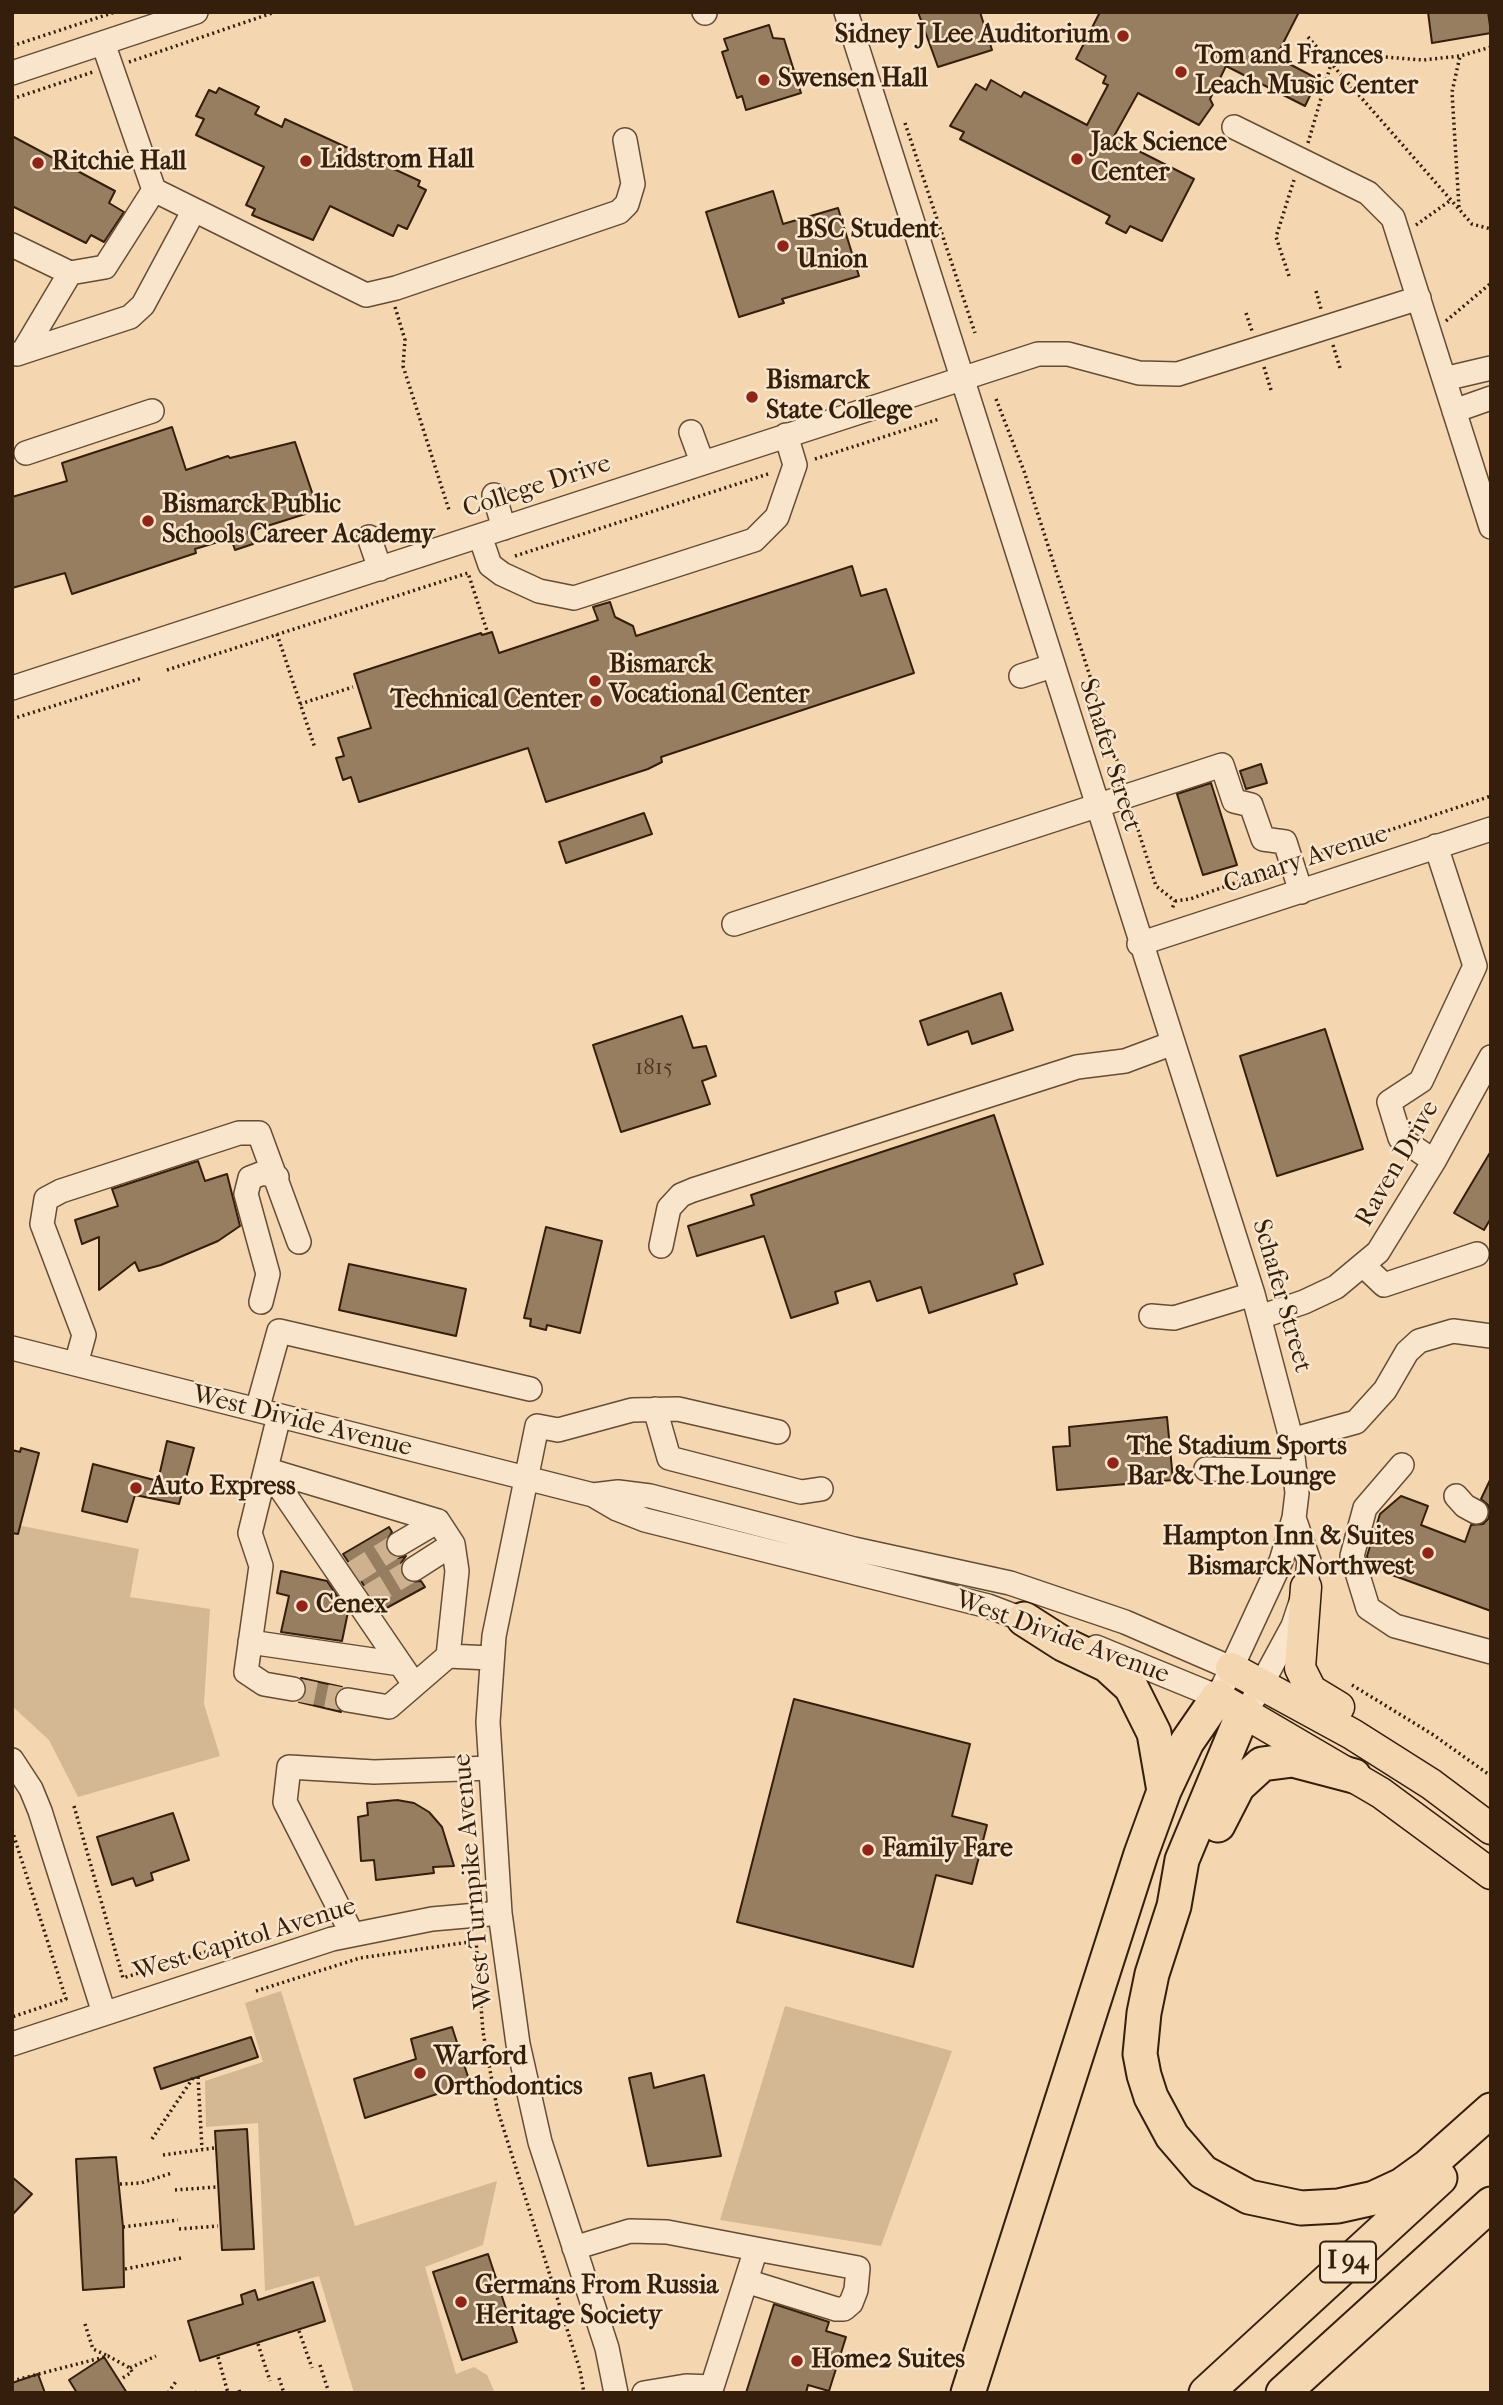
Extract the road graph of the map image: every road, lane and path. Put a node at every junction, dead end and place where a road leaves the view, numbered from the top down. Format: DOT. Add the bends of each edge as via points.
graph roads {
  1 [pos="114,12"];
  2 [pos="196,12"];
  3 [pos="275,12"];
  4 [pos="846,12"];
  5 [pos="1308,37"];
  6 [pos="103,43"];
  7 [pos="12,46"];
  8 [pos="1491,47"];
  9 [pos="1320,52"];
  10 [pos="1460,56"];
  11 [pos="124,64"];
  12 [pos="97,71"];
  13 [pos="12,73"];
  14 [pos="12,99"];
  15 [pos="1234,127"];
  16 [pos="625,140"];
  17 [pos="919,166"];
  18 [pos="154,190"];
  19 [pos="1451,200"];
  20 [pos="1459,209"];
  21 [pos="193,212"];
  22 [pos="1413,227"];
  23 [pos="1491,229"];
  24 [pos="14,251"];
  25 [pos="71,273"];
  26 [pos="1491,283"];
  27 [pos="1316,291"];
  28 [pos="392,298"];
  29 [pos="1419,298"];
  30 [pos="1247,313"];
  31 [pos="1323,315"];
  32 [pos="1446,321"];
  33 [pos="975,333"];
  34 [pos="1254,338"];
  35 [pos="1331,340"];
  36 [pos="18,354"];
  37 [pos="1262,362"];
  38 [pos="1340,368"];
  39 [pos="1491,368"];
  40 [pos="960,378"];
  41 [pos="1444,379"];
  42 [pos="1271,390"];
  43 [pos="1491,398"];
  44 [pos="996,399"];
  45 [pos="152,411"];
  46 [pos="1454,411"];
  47 [pos="939,419"];
  48 [pos="691,432"];
  49 [pos="786,435"];
  50 [pos="26,453"];
  51 [pos="814,459"];
  52 [pos="702,462"];
  53 [pos="778,471"];
  54 [pos="494,495"];
  55 [pos="449,510"];
  56 [pos="1491,527"];
  57 [pos="504,528"];
  58 [pos="480,536"];
  59 [pos="369,537"];
  60 [pos="510,558"];
  61 [pos="380,569"];
  62 [pos="277,634"];
  63 [pos="488,634"];
  64 [pos="1052,666"];
  65 [pos="167,670"];
  66 [pos="1021,676"];
  67 [pos="142,678"];
  68 [pos="353,687"];
  69 [pos="12,688"];
  70 [pos="300,704"];
  71 [pos="12,719"];
  72 [pos="315,748"];
  73 [pos="1128,794"];
  74 [pos="1491,796"];
  75 [pos="1095,804"];
  76 [pos="1491,829"];
  77 [pos="1436,846"];
  78 [pos="1306,858"];
  79 [pos="1279,868"];
  80 [pos="1301,892"];
  81 [pos="1175,901"];
  82 [pos="1172,909"];
  83 [pos="734,925"];
  84 [pos="1139,944"];
  85 [pos="1172,1043"];
  86 [pos="1491,1057"];
  87 [pos="1434,1161"];
  88 [pos="277,1177"];
  89 [pos="299,1242"];
  90 [pos="661,1246"];
  91 [pos="1478,1254"];
  92 [pos="1364,1266"];
  93 [pos="1253,1294"];
  94 [pos="261,1302"];
  95 [pos="1151,1316"];
  96 [pos="1260,1317"];
  97 [pos="1491,1336"];
  98 [pos="12,1348"];
  99 [pos="76,1364"];
  100 [pos="530,1389"];
  101 [pos="655,1409"];
  102 [pos="257,1410"];
  103 [pos="279,1416"];
  104 [pos="778,1432"];
  105 [pos="1291,1440"];
  106 [pos="1402,1465"];
  107 [pos="1206,1469"];
  108 [pos="268,1470"];
  109 [pos="1295,1471"];
  110 [pos="526,1479"];
  111 [pos="821,1489"];
  112 [pos="593,1495"];
  113 [pos="1456,1496"];
  114 [pos="1476,1512"];
  115 [pos="1294,1518"];
  116 [pos="438,1521"];
  117 [pos="400,1544"];
  118 [pos="453,1544"];
  119 [pos="414,1569"];
  120 [pos="1306,1587"];
  121 [pos="1024,1619"];
  122 [pos="250,1642"];
  123 [pos="1491,1652"];
  124 [pos="448,1656"];
  125 [pos="490,1658"];
  126 [pos="400,1664"];
  127 [pos="1344,1680"];
  128 [pos="414,1684"];
  129 [pos="1264,1685"];
  130 [pos="293,1689"];
  131 [pos="1231,1692"];
  132 [pos="348,1700"];
  133 [pos="1380,1751"];
  134 [pos="12,1760"];
  135 [pos="491,1768"];
  136 [pos="1354,1776"];
  137 [pos="1491,1776"];
  138 [pos="1164,1791"];
  139 [pos="74,1806"];
  140 [pos="1491,1829"];
  141 [pos="12,1830"];
  142 [pos="1491,1874"];
  143 [pos="1174,1906"];
  144 [pos="500,1913"];
  145 [pos="352,1934"];
  146 [pos="231,1944"];
  147 [pos="256,1991"];
  148 [pos="104,2013"];
  149 [pos="12,2017"];
  150 [pos="12,2044"];
  151 [pos="1491,2110"];
  152 [pos="1491,2132"];
  153 [pos="152,2139"];
  154 [pos="214,2148"];
  155 [pos="202,2149"];
  156 [pos="163,2155"];
  157 [pos="172,2173"];
  158 [pos="121,2184"];
  159 [pos="216,2187"];
  160 [pos="175,2190"];
  161 [pos="1491,2204"];
  162 [pos="178,2220"];
  163 [pos="218,2226"];
  164 [pos="123,2227"];
  165 [pos="179,2229"];
  166 [pos="574,2248"];
  167 [pos="756,2249"];
  168 [pos="181,2258"];
  169 [pos="125,2269"];
  170 [pos="746,2281"];
  171 [pos="85,2324"];
  172 [pos="299,2331"];
  173 [pos="258,2344"];
  174 [pos="108,2356"];
  175 [pos="156,2356"];
  176 [pos="218,2357"];
  177 [pos="320,2365"];
  178 [pos="130,2368"];
  179 [pos="312,2368"];
  180 [pos="279,2378"];
  181 [pos="121,2379"];
  182 [pos="177,2380"];
  183 [pos="12,2381"];
  184 [pos="270,2381"];
  185 [pos="711,2390"];
  186 [pos="168,2393"];
  187 [pos="228,2393"];
  188 [pos="284,2393"];
  189 [pos="328,2393"];
  190 [pos="584,2393"];
  191 [pos="616,2393"];
  192 [pos="644,2393"];
  193 [pos="968,2393"];
  194 [pos="1206,2393"];
  195 [pos="1283,2393"];
  1 -- 7 [label="path"];
  2 -- 6 [label="street"];
  3 -- 11 [label="path"];
  4 -- 40 [label="street, Schafer Street"];
  5 -- 9 [label="path"];
  6 -- 13 [label="street"];
  6 -- 18 [label="street"];
  8 -- 10 [label="path"];
  9 -- 10 [label="path" via="1423,60"];
  9 -- 19 [label="path"];
  10 -- 20 [label="path" via="1452,92"];
  12 -- 14 [label="path"];
  15 -- 29 [label="street" via="1378,200 1393,218"];
  16 -- 21 [label="street" via="633,184 627,204 619,212 373,295 355,291"];
  17 -- 33 [label="path"];
  18 -- 21 [label="street"];
  18 -- 25 [label="street" via="105,267"];
  19 -- 20 [label="path"];
  19 -- 22 [label="path"];
  20 -- 23 [label="path" via="1478,228"];
  21 -- 36 [label="street" via="143,305 130,317"];
  24 -- 25 [label="street"];
  25 -- 36 [label="street"];
  26 -- 32 [label="path"];
  27 -- 31 [label="path"];
  28 -- 55 [label="path" via="405,340 403,366"];
  29 -- 40 [label="street, College Drive" via="1178,374 1139,373 1046,352"];
  29 -- 41 [label="street"];
  30 -- 34 [label="path"];
  35 -- 38 [label="path"];
  37 -- 42 [label="path"];
  39 -- 41 [label="street"];
  40 -- 49 [label="street, College Drive"];
  40 -- 64 [label="street, Schafer Street"];
  41 -- 46 [label="street"];
  43 -- 46 [label="street"];
  44 -- 73 [label="path" via="1024,471"];
  45 -- 50 [label="street"];
  46 -- 56 [label="street"];
  47 -- 51 [label="path"];
  48 -- 52 [label="street"];
  49 -- 52 [label="street, College Drive"];
  49 -- 58 [label="street" via="795,465 777,517 754,540 574,598 539,591 502,574 490,565"];
  52 -- 57 [label="street, College Drive"];
  53 -- 60 [label="path"];
  54 -- 57 [label="street"];
  57 -- 58 [label="street, College Drive"];
  58 -- 61 [label="street, College Drive"];
  59 -- 61 [label="street"];
  61 -- 69 [label="street, College Drive"];
  62 -- 63 [label="path" via="468,573"];
  62 -- 65 [label="path"];
  62 -- 70 [label="path"];
  64 -- 66 [label="street"];
  64 -- 75 [label="street, Schafer Street"];
  67 -- 71 [label="path"];
  68 -- 70 [label="path"];
  70 -- 72 [label="path"];
  73 -- 75 [label="street"];
  73 -- 80 [label="street" via="1222,765 1234,801 1251,805 1263,839 1285,842"];
  73 -- 81 [label="path" via="1156,886"];
  74 -- 78 [label="path"];
  75 -- 83 [label="street"];
  75 -- 84 [label="street, Schafer Street"];
  76 -- 77 [label="street, Canary Avenue"];
  77 -- 80 [label="street, Canary Avenue"];
  77 -- 87 [label="street" via="1475,966 1421,1081 1389,1102 1400,1138"];
  79 -- 81 [label="path"];
  80 -- 84 [label="street, Canary Avenue"];
  81 -- 82 [label="path"];
  84 -- 85 [label="street, Schafer Street"];
  85 -- 90 [label="street" via="1125,1061 1077,1067 693,1190 669,1208"];
  85 -- 93 [label="street, Schafer Street"];
  86 -- 87 [label="street, Raven Drive"];
  87 -- 92 [label="street, Raven Drive" via="1388,1240"];
  88 -- 89 [label="street"];
  88 -- 94 [label="street" via="263,1173 250,1178 246,1194 268,1274"];
  88 -- 99 [label="street" via="259,1133 239,1133 46,1199 42,1224 84,1335"];
  91 -- 92 [label="street" via="1384,1285"];
  92 -- 96 [label="street, Raven Drive" via="1319,1296"];
  93 -- 95 [label="street" via="1174,1318"];
  93 -- 96 [label="street, Schafer Street"];
  96 -- 105 [label="street, Schafer Street"];
  97 -- 105 [label="street" via="1453,1331 1419,1341 1356,1422"];
  98 -- 99 [label="street, West Divide Avenue"];
  99 -- 102 [label="street, West Divide Avenue"];
  100 -- 102 [label="street" via="279,1331"];
  101 -- 104 [label="street" via="678,1409"];
  101 -- 110 [label="street, West Turnpike Avenue" via="632,1410 558,1430 537,1426"];
  101 -- 111 [label="street" via="669,1458 802,1492"];
  102 -- 103 [label="street, West Divide Avenue"];
  103 -- 108 [label="street"];
  103 -- 110 [label="street, West Divide Avenue"];
  105 -- 109 [label="street, Schafer Street"];
  106 -- 123 [label="street" via="1365,1508 1352,1556 1368,1608 1395,1626"];
  107 -- 109 [label="street"];
  108 -- 116 [label="street"];
  108 -- 122 [label="street" via="250,1533 261,1566"];
  108 -- 126 [label="street" via="347,1576"];
  109 -- 115 [label="street, Schafer Street"];
  110 -- 112 [label="street, West Divide Avenue"];
  110 -- 125 [label="street, West Turnpike Avenue"];
  112 -- 121 [label="street, West Divide Avenue" via="645,1520"];
  112 -- 131 [label="street, West Divide Avenue" via="650,1496 854,1549 1010,1583 1115,1619"];
  113 -- 114 [label="street"];
  115 -- 120 [label="street, Schafer Street" via="1309,1561"];
  115 -- 131 [label="street, Schafer Street"];
  116 -- 117 [label="street"];
  116 -- 118 [label="street"];
  118 -- 119 [label="street"];
  118 -- 124 [label="street" via="457,1571"];
  120 -- 129 [label="street, Schafer Street"];
  120 -- 133 [label="main road" via="1300,1668 1311,1690 1339,1707"];
  121 -- 131 [label="street, West Divide Avenue"];
  121 -- 138 [label="highway" via="1107,1665 1131,1687 1154,1733"];
  122 -- 126 [label="street"];
  122 -- 130 [label="street" via="246,1672 264,1684"];
  124 -- 125 [label="street"];
  124 -- 128 [label="street"];
  125 -- 135 [label="street, West Turnpike Avenue"];
  126 -- 128 [label="street"];
  127 -- 137 [label="path"];
  128 -- 132 [label="street" via="389,1707"];
  129 -- 131 [label="main road, West Divide Avenue"];
  129 -- 133 [label="main road, West Divide Avenue"];
  131 -- 136 [label="main road, West Divide Avenue"];
  131 -- 138 [label="highway" via="1187,1742"];
  131 -- 143 [label="highway" via="1182,1860"];
  133 -- 140 [label="main road, West Divide Avenue"];
  134 -- 148 [label="street" via="40,1811"];
  135 -- 144 [label="street, West Turnpike Avenue"];
  135 -- 145 [label="street" via="374,1772 289,1767 285,1802"];
  136 -- 142 [label="main road, West Divide Avenue"];
  136 -- 143 [label="highway" via="1293,1760 1262,1764 1249,1773 1227,1803 1198,1875"];
  138 -- 193 [label="highway"];
  139 -- 146 [label="path" via="122,1978"];
  141 -- 149 [label="path" via="66,1999"];
  143 -- 151 [label="highway" via="1152,1974 1140,2054 1160,2117 1203,2172 1266,2202 1320,2208 1356,2202 1415,2177"];
  144 -- 145 [label="street, West Capitol Avenue" via="432,1919"];
  144 -- 166 [label="street, West Turnpike Avenue" via="531,2111"];
  145 -- 148 [label="street, West Capitol Avenue"];
  147 -- 190 [label="path" via="360,1958 476,1941 483,2032 497,2108"];
  148 -- 150 [label="street, West Capitol Avenue"];
  152 -- 194 [label="highway, I 94"];
  153 -- 155 [label="path" via="196,2078"];
  154 -- 155 [label="path"];
  155 -- 156 [label="path"];
  157 -- 158 [label="path"];
  159 -- 160 [label="path"];
  161 -- 195 [label="highway, I 94"];
  162 -- 164 [label="path"];
  163 -- 165 [label="path"];
  166 -- 167 [label="street" via="630,2231 667,2232"];
  166 -- 191 [label="street, West Turnpike Avenue" via="607,2348"];
  167 -- 170 [label="street"];
  167 -- 170 [label="street" via="858,2268 856,2290 851,2303 836,2309"];
  168 -- 169 [label="path"];
  170 -- 185 [label="street"];
  171 -- 174 [label="path" via="93,2349"];
  172 -- 179 [label="path"];
  173 -- 184 [label="path"];
  174 -- 178 [label="path"];
  174 -- 183 [label="path"];
  175 -- 178 [label="path"];
  176 -- 187 [label="path"];
  177 -- 189 [label="path"];
  178 -- 181 [label="path" via="132,2372"];
  180 -- 188 [label="path"];
  182 -- 186 [label="path"];
  185 -- 192 [label="street" via="686,2386"];
}
